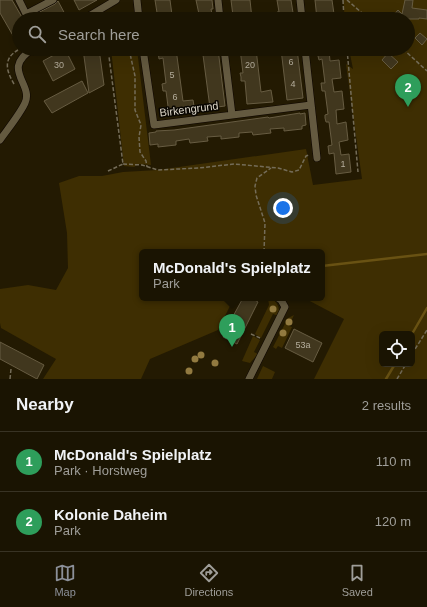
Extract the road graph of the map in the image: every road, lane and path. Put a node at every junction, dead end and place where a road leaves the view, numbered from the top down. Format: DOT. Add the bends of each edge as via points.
graph roads {
  1 [pos="19,0"];
  2 [pos="53,0"];
  3 [pos="116,0"];
  4 [pos="137,0"];
  5 [pos="218,0"];
  6 [pos="300,0"];
  7 [pos="343,0"];
  8 [pos="347,0"];
  9 [pos="25,12"];
  10 [pos="30,12"];
  11 [pos="96,12"];
  12 [pos="138,12"];
  13 [pos="219,12"];
  14 [pos="301,12"];
  15 [pos="344,12"];
  16 [pos="361,12"];
  17 [pos="12,54"];
  18 [pos="22,56"];
  19 [pos="109,56"];
  20 [pos="131,56"];
  21 [pos="144,56"];
  22 [pos="225,56"];
  23 [pos="306,56"];
  24 [pos="348,56"];
  25 [pos="410,56"];
  26 [pos="427,71"];
  27 [pos="15,86"];
  28 [pos="311,105"];
  29 [pos="232,115"];
  30 [pos="0,140"];
  31 [pos="317,156"];
  32 [pos="123,164"];
  33 [pos="147,167"];
  34 [pos="271,168"];
  35 [pos="108,171"];
  36 [pos="358,172"];
  37 [pos="264,249"];
  38 [pos="282,301"];
  39 [pos="427,330"];
  40 [pos="251,334"];
  41 [pos="267,342"];
  42 [pos="415,349"];
  43 [pos="404,367"];
  44 [pos="11,369"];
  45 [pos="10,379"];
  46 [pos="249,379"];
  47 [pos="397,379"];
  1 -- 9 [label="street"];
  2 -- 10 [label="street"];
  3 -- 11 [label="street"];
  4 -- 12 [label="street"];
  5 -- 13 [label="street"];
  6 -- 14 [label="street"];
  7 -- 15 [label="path"];
  8 -- 16 [label="path"];
  17 -- 27 [label="path" via="7,70"];
  18 -- 30 [label="street" via="18,63 18,73 26,94 26,103"];
  19 -- 32 [label="path"];
  20 -- 33 [label="path" via="135,76 135,110 141,125 140,152"];
  21 -- 29 [label="street, Birkengrund" via="154,124"];
  22 -- 29 [label="street, Birkengrund"];
  23 -- 28 [label="street"];
  24 -- 36 [label="path"];
  25 -- 26 [label="path"];
  28 -- 29 [label="street, Birkengrund"];
  28 -- 31 [label="street"];
  31 -- 34 [label="path" via="306,156 300,170 296,172"];
  32 -- 33 [label="path"];
  32 -- 35 [label="path"];
  33 -- 34 [label="path" via="158,170 234,164"];
  34 -- 37 [label="path" via="258,178 255,186 265,223"];
  38 -- 41 [label="street" via="285,307"];
  39 -- 42 [label="path"];
  40 -- 41 [label="path"];
  41 -- 46 [label="street"];
  43 -- 47 [label="path"];
  44 -- 45 [label="path"];
}
